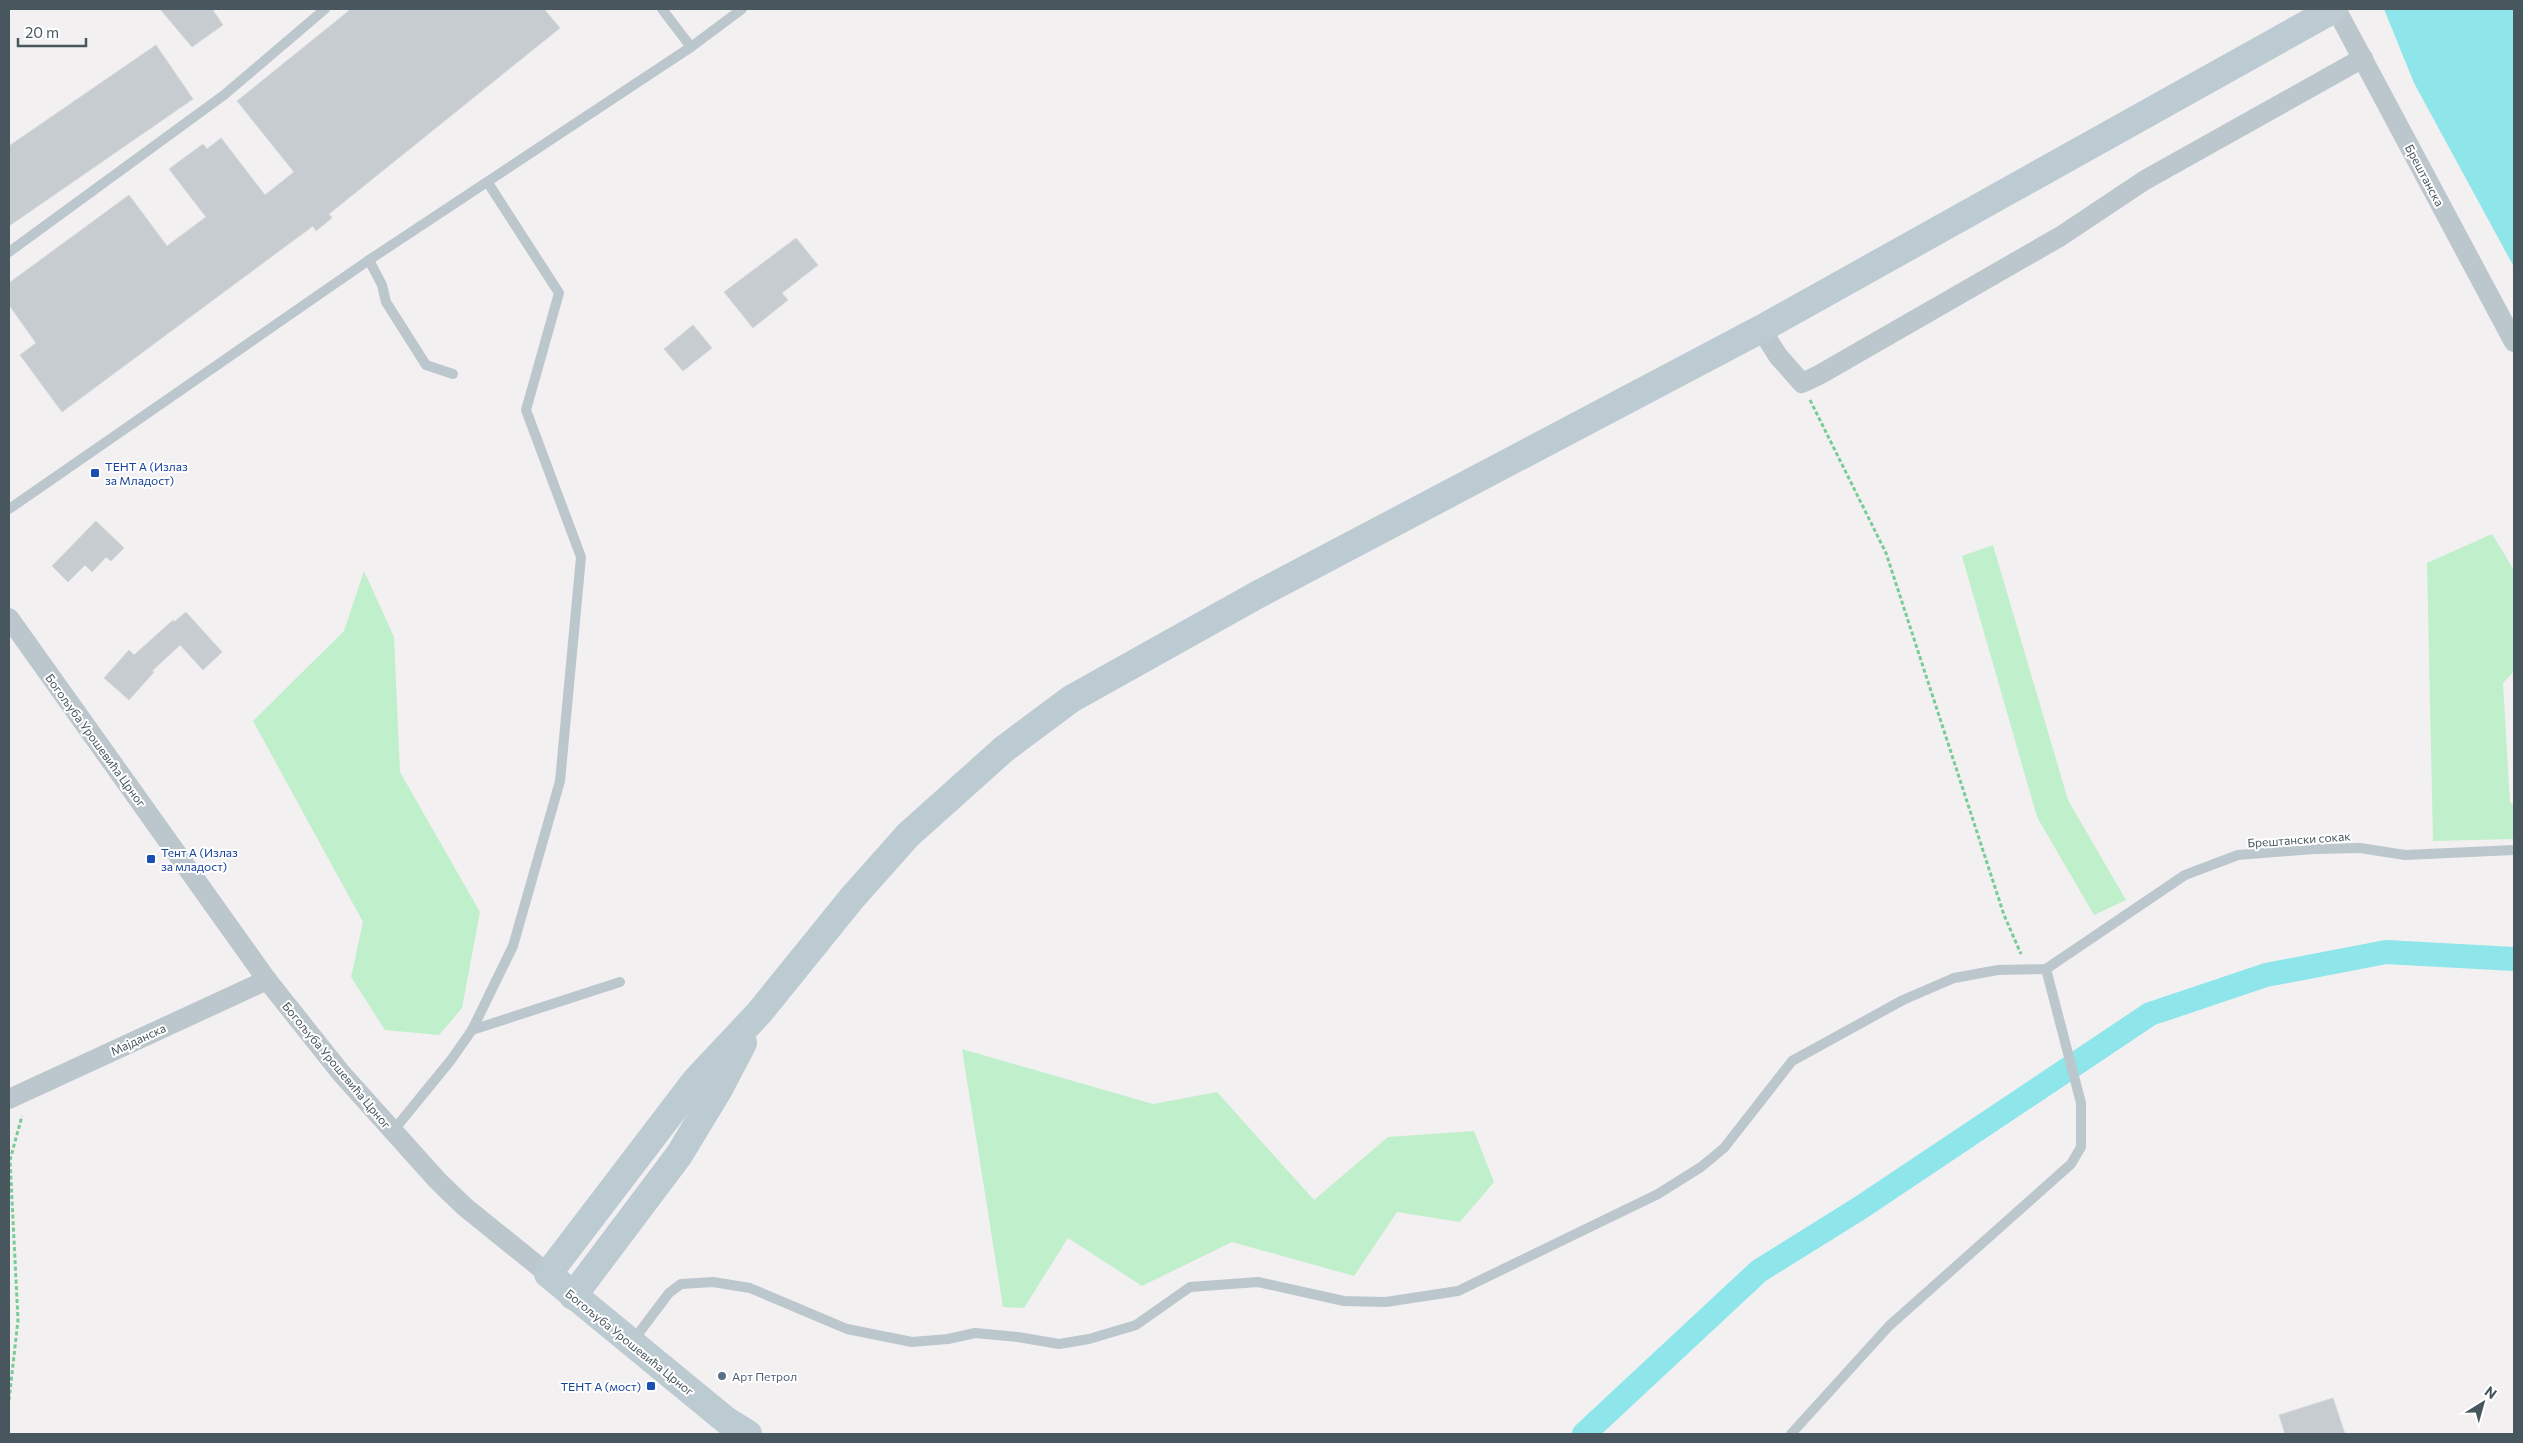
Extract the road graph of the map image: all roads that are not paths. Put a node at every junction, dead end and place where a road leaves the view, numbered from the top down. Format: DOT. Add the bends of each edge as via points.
graph roads {
  1 [pos="325,9"];
  2 [pos="662,9"];
  3 [pos="742,9"];
  4 [pos="2335,9"];
  5 [pos="691,48"];
  6 [pos="2363,58"];
  7 [pos="488,183"];
  8 [pos="9,252"];
  9 [pos="369,260"];
  10 [pos="1761,329"];
  11 [pos="2514,342"];
  12 [pos="453,374"];
  13 [pos="9,509"];
  14 [pos="9,618"];
  15 [pos="2514,850"];
  16 [pos="2046,970"];
  17 [pos="267,980"];
  18 [pos="620,982"];
  19 [pos="759,1013"];
  20 [pos="472,1030"];
  21 [pos="9,1099"];
  22 [pos="393,1131"];
  23 [pos="548,1274"];
  24 [pos="574,1296"];
  25 [pos="632,1343"];
  26 [pos="731,1430"];
  27 [pos="1791,1434"];
  1 -- 8 [label="lane" via="224,95"];
  2 -- 5 [label="lane"];
  3 -- 5 [label="lane"];
  4 -- 6 [label="street, Брештанска"];
  4 -- 10 [label="main road"];
  5 -- 7 [label="lane"];
  6 -- 10 [label="street" via="2145,180 2061,236 1802,383 1778,356"];
  6 -- 11 [label="street, Брештанска"];
  7 -- 9 [label="lane"];
  7 -- 20 [label="lane" via="559,293 526,410 581,556 560,781 513,946"];
  9 -- 12 [label="lane" via="382,285 386,302 426,365"];
  9 -- 13 [label="lane"];
  10 -- 19 [label="main road" via="1257,595 1072,699 1004,749 908,835 852,898"];
  14 -- 17 [label="street, Богољуба Урошевића Црног"];
  15 -- 16 [label="lane, Брештански сокак" via="2405,855 2360,848 2238,855 2185,875"];
  16 -- 25 [label="lane" via="1998,970 1954,978 1903,1000 1792,1062 1724,1148 1702,1167 1658,1194 1458,1292 1386,1302 1344,1300 1258,1282 1190,1287 1136,1325 1059,1344 976,1333 912,1342 847,1329 750,1288 713,1282 681,1284 669,1293"];
  16 -- 27 [label="lane" via="2080,1103 2081,1147 2071,1164 1889,1326"];
  17 -- 21 [label="street, Мајданска"];
  17 -- 22 [label="street, Богољуба Урошевића Црног" via="341,1073"];
  18 -- 20 [label="lane"];
  19 -- 23 [label="main road" via="696,1080"];
  19 -- 24 [label="main road" via="679,1155"];
  20 -- 22 [label="lane"];
  22 -- 23 [label="street, Богољуба Урошевића Црног" via="465,1207"];
  23 -- 24 [label="main road, Богољуба Урошевића Црног"];
  24 -- 25 [label="main road, Богољуба Урошевића Црног"];
  25 -- 26 [label="main road, Богољуба Урошевића Црног"];
}
